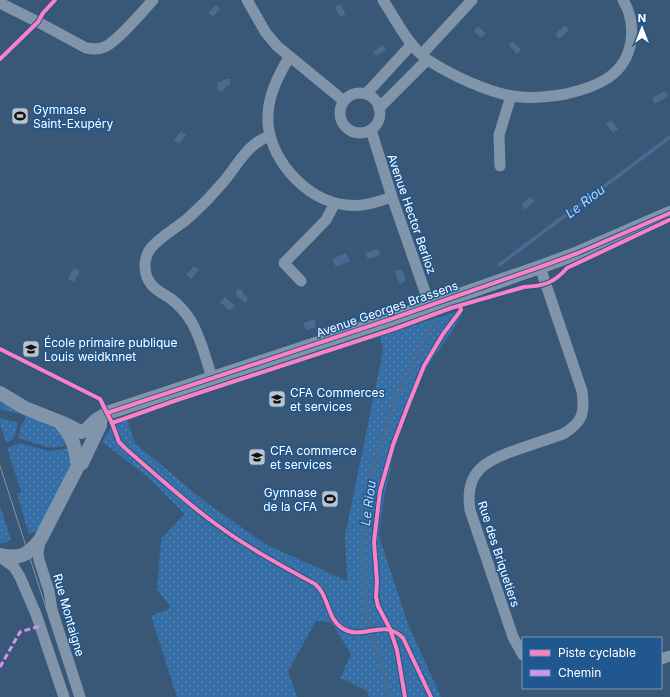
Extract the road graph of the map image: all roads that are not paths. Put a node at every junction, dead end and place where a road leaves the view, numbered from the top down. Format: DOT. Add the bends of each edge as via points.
graph roads {
  1 [pos="153,0"];
  2 [pos="247,0"];
  3 [pos="383,0"];
  4 [pos="472,0"];
  5 [pos="623,0"];
  6 [pos="0,3"];
  7 [pos="412,44"];
  8 [pos="289,57"];
  9 [pos="424,57"];
  10 [pos="366,94"];
  11 [pos="511,96"];
  12 [pos="344,101"];
  13 [pos="379,108"];
  14 [pos="371,130"];
  15 [pos="270,136"];
  16 [pos="500,166"];
  17 [pos="392,197"];
  18 [pos="335,203"];
  19 [pos="670,212"];
  20 [pos="540,267"];
  21 [pos="301,281"];
  22 [pos="430,306"];
  23 [pos="212,378"];
  24 [pos="0,393"];
  25 [pos="59,422"];
  26 [pos="98,422"];
  27 [pos="78,466"];
  28 [pos="40,540"];
  29 [pos="0,556"];
  30 [pos="522,653"];
  31 [pos="64,697"];
  32 [pos="80,697"];
  1 -- 6 [label="street" via="114,41 94,50"];
  2 -- 8 [label="street" via="266,33"];
  3 -- 7 [label="street"];
  4 -- 9 [label="street"];
  5 -- 11 [label="street" via="631,21 629,50 622,65 612,75 596,85 578,91 533,98"];
  7 -- 9 [label="street"];
  7 -- 10 [label="street"];
  8 -- 12 [label="street"];
  8 -- 15 [label="street" via="269,101"];
  9 -- 11 [label="street" via="462,78"];
  9 -- 13 [label="street"];
  10 -- 12 [label="street" via="354,94"];
  10 -- 13 [label="street" via="372,97"];
  11 -- 16 [label="street" via="499,135"];
  12 -- 14 [label="street" via="340,116 348,130 356,133"];
  13 -- 14 [label="street" via="380,116"];
  14 -- 17 [label="street, Avenue Hector Berlioz"];
  15 -- 18 [label="street" via="283,165 294,178 303,186"];
  15 -- 23 [label="street" via="246,150 207,200 146,254 147,278 151,285 181,308 190,320"];
  17 -- 18 [label="street" via="361,206"];
  17 -- 22 [label="street, Avenue Hector Berlioz"];
  18 -- 21 [label="street" via="326,220 284,263"];
  19 -- 20 [label="street, Avenue Georges Brassens"];
  20 -- 22 [label="street, Avenue Georges Brassens"];
  20 -- 30 [label="street, Rue des Briquetiers" via="582,391 584,406 581,417 574,427 563,434 497,456 485,463 472,481 468,500 513,637"];
  22 -- 23 [label="street, Avenue Georges Brassens"];
  23 -- 26 [label="street, Avenue Georges Brassens" via="107,413"];
  24 -- 25 [label="street" via="25,408"];
  25 -- 26 [label="street, Avenue Georges Brassens" via="80,432"];
  25 -- 27 [label="street" via="72,438"];
  26 -- 27 [label="street" via="82,463"];
  27 -- 28 [label="street"];
  28 -- 29 [label="street" via="32,550 23,555"];
  28 -- 32 [label="street, Rue Montaigne" via="39,560"];
  29 -- 31 [label="street" via="14,567 20,577 36,614"];
}
